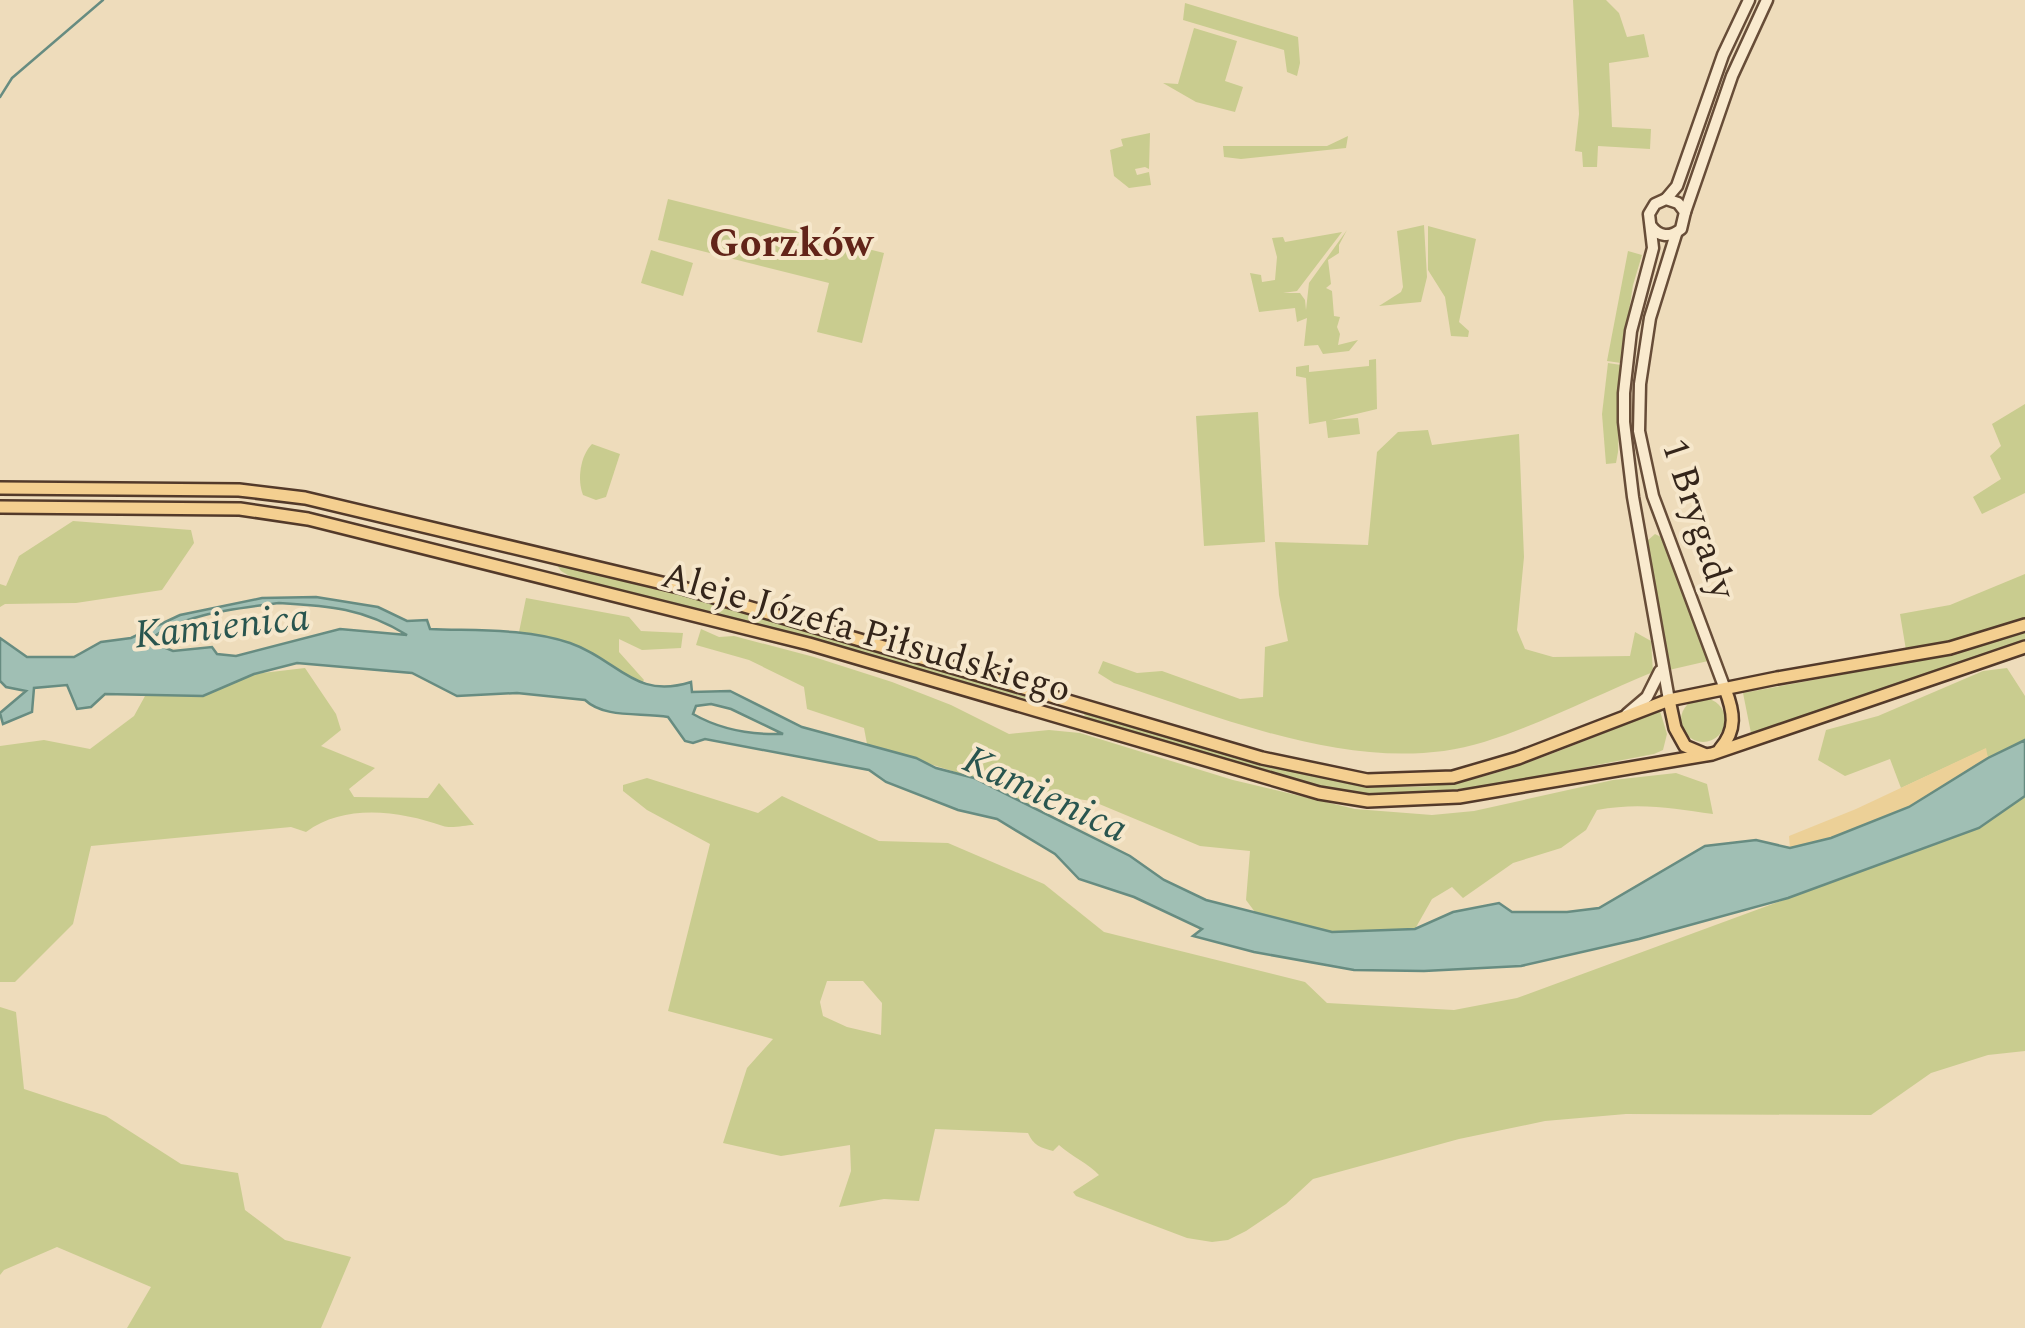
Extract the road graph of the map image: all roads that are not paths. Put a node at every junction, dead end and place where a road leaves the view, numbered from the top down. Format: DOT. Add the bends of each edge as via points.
graph roads {
  1 [pos="1749,0"];
  2 [pos="1767,0"];
  3 [pos="1666,199"];
  4 [pos="1684,212"];
  5 [pos="1651,226"];
  6 [pos="1676,233"];
  7 [pos="0,488"];
  8 [pos="120,489"];
  9 [pos="0,507"];
  10 [pos="120,507"];
  11 [pos="402,521"];
  12 [pos="1662,524"];
  13 [pos="1640,534"];
  14 [pos="396,541"];
  15 [pos="2025,625"];
  16 [pos="2025,647"];
  17 [pos="1661,660"];
  18 [pos="1724,688"];
  19 [pos="1669,700"];
  20 [pos="1627,714"];
  21 [pos="1712,754"];
  1 -- 3 [label="street" via="1722,55 1677,186"];
  2 -- 4 [label="street"];
  3 -- 4 [label="street"];
  3 -- 5 [label="street" via="1651,208"];
  4 -- 6 [label="street"];
  5 -- 6 [label="street" via="1659,234"];
  5 -- 13 [label="street, 1 Brygady" via="1653,248 1631,331 1624,393"];
  6 -- 12 [label="street, 1 Brygady" via="1650,318 1640,384 1644,469"];
  7 -- 8 [label="main road, Aleje Józefa Piłsudskiego"];
  8 -- 10 [label="main road"];
  8 -- 11 [label="main road, Aleje Józefa Piłsudskiego" via="273,494"];
  9 -- 10 [label="main road, Aleje Józefa Piłsudskiego"];
  10 -- 14 [label="main road, Aleje Józefa Piłsudskiego" via="240,509"];
  11 -- 14 [label="main road"];
  11 -- 20 [label="main road, Aleje Józefa Piłsudskiego" via="684,588 1315,772 1367,780 1453,777"];
  12 -- 13 [label="street"];
  12 -- 18 [label="street, 1 Brygady"];
  13 -- 17 [label="street, 1 Brygady"];
  14 -- 21 [label="main road, Aleje Józefa Piłsudskiego" via="809,644 1319,793 1368,801 1459,797"];
  15 -- 18 [label="main road, Aleje Józefa Piłsudskiego" via="1950,648"];
  16 -- 21 [label="main road, Aleje Józefa Piłsudskiego"];
  17 -- 19 [label="street, 1 Brygady"];
  17 -- 20 [label="street" via="1658,680"];
  18 -- 19 [label="main road, Aleje Józefa Piłsudskiego"];
  18 -- 21 [label="main road, 1 Brygady" via="1732,726"];
  19 -- 20 [label="main road, Aleje Józefa Piłsudskiego"];
  19 -- 21 [label="main road" via="1685,746"];
}
